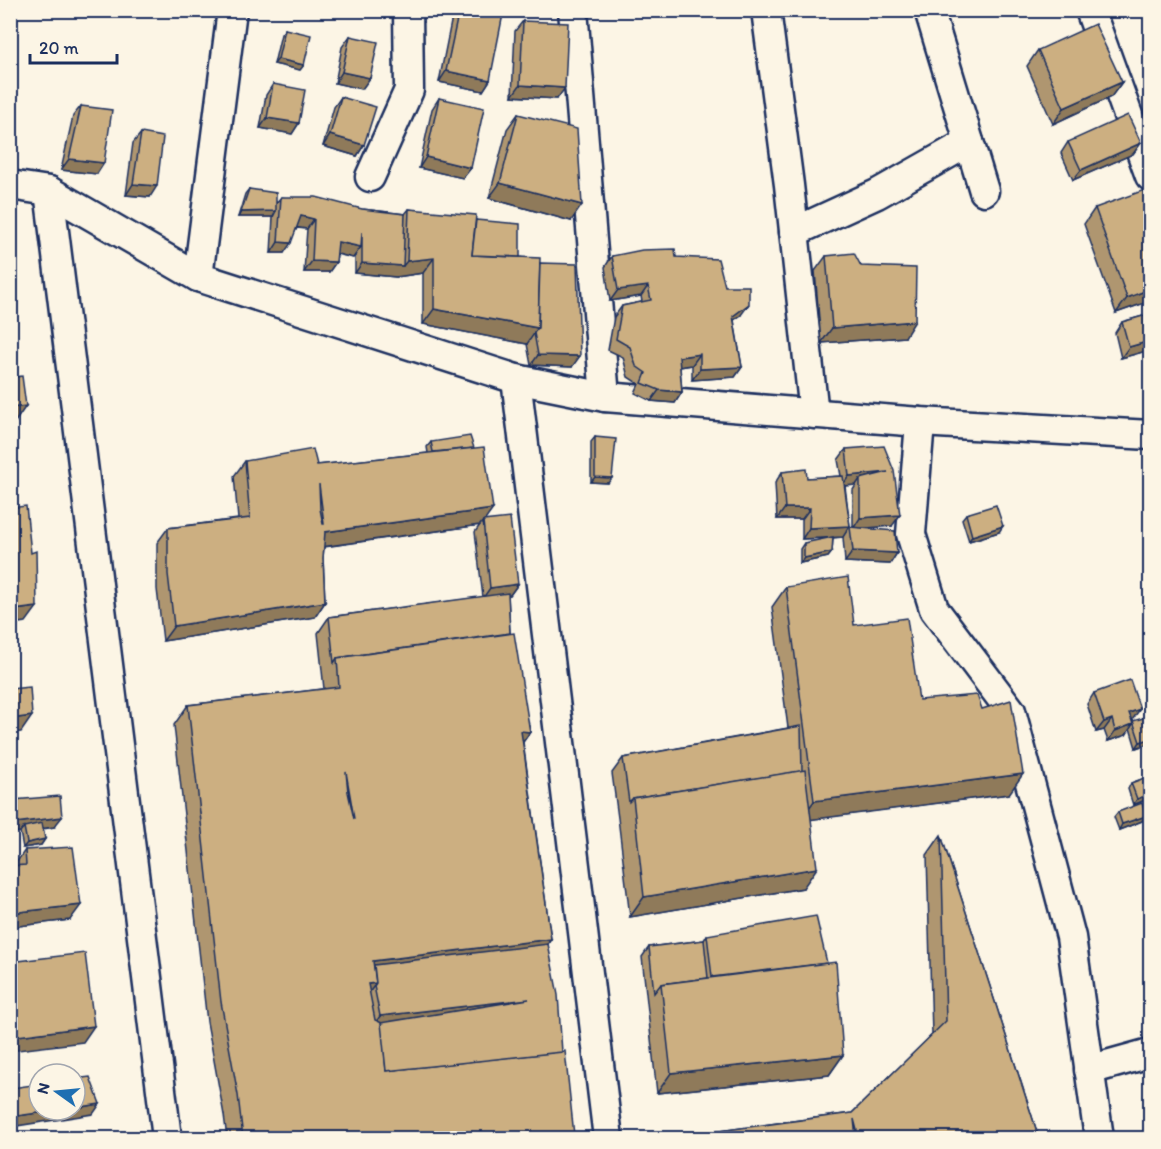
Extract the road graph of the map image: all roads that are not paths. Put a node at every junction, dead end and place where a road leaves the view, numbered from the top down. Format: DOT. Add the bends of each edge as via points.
graph roads {
  1 [pos="232,10"];
  2 [pos="408,10"];
  3 [pos="573,10"];
  4 [pos="766,10"];
  5 [pos="929,10"];
  6 [pos="1090,10"];
  7 [pos="969,142"];
  8 [pos="1150,176"];
  9 [pos="370,177"];
  10 [pos="10,185"];
  11 [pos="49,191"];
  12 [pos="984,191"];
  13 [pos="794,232"];
  14 [pos="198,278"];
  15 [pos="516,379"];
  16 [pos="605,397"];
  17 [pos="814,414"];
  18 [pos="920,422"];
  19 [pos="1150,435"];
  20 [pos="1150,1053"];
  21 [pos="1089,1070"];
  22 [pos="167,1138"];
  23 [pos="608,1138"];
  24 [pos="1099,1138"];
  1 -- 14 [label="street"];
  2 -- 9 [label="street" via="409,90"];
  3 -- 16 [label="street"];
  4 -- 13 [label="street"];
  5 -- 7 [label="street"];
  6 -- 8 [label="street"];
  7 -- 12 [label="street"];
  7 -- 13 [label="street" via="878,194"];
  10 -- 11 [label="street"];
  11 -- 14 [label="street"];
  11 -- 22 [label="street"];
  13 -- 17 [label="street"];
  14 -- 15 [label="street"];
  15 -- 16 [label="street"];
  15 -- 23 [label="street"];
  16 -- 17 [label="street"];
  17 -- 18 [label="street"];
  18 -- 19 [label="street"];
  18 -- 21 [label="street" via="910,534 934,609 1011,711 1071,937"];
  20 -- 21 [label="street"];
  21 -- 24 [label="street"];
}
